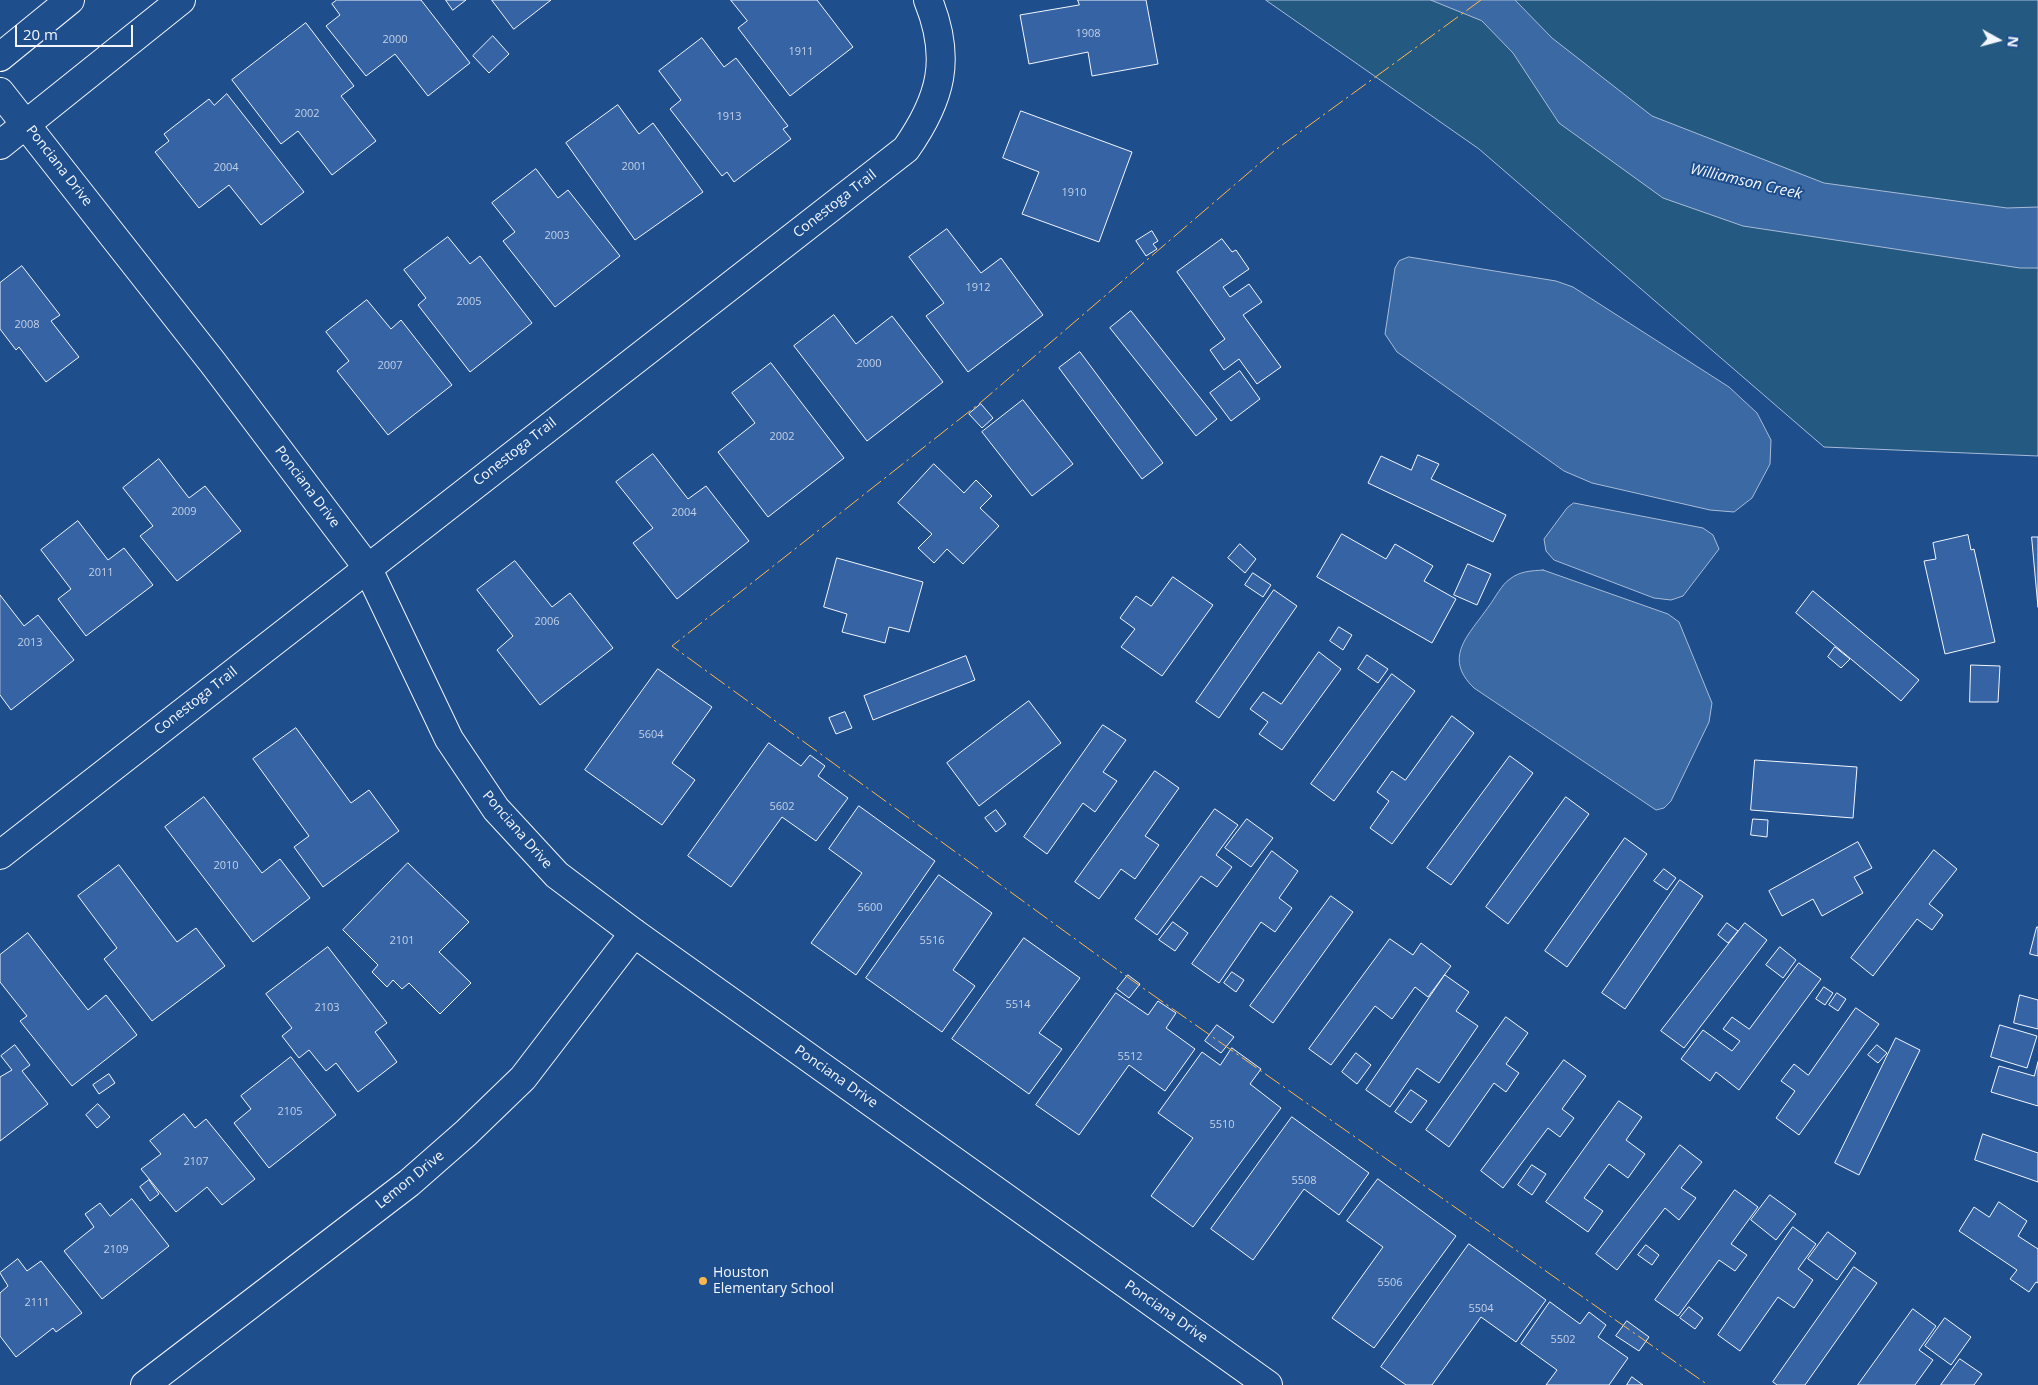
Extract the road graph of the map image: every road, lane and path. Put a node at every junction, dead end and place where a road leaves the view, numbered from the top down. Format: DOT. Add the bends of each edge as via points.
graph roads {
  1 [pos="70,0"];
  2 [pos="182,0"];
  3 [pos="928,0"];
  4 [pos="0,57"];
  5 [pos="0,92"];
  6 [pos="27,124"];
  7 [pos="0,145"];
  8 [pos="367,567"];
  9 [pos="0,855"];
  10 [pos="634,933"];
  11 [pos="145,1385"];
  12 [pos="1268,1385"];
  1 -- 4 [label="street"];
  2 -- 6 [label="street"];
  3 -- 8 [label="street, Conestoga Trail" via="937,28 940,68 936,97 924,124 906,150"];
  5 -- 6 [label="street, Ponciana Drive"];
  6 -- 7 [label="street"];
  6 -- 8 [label="street, Ponciana Drive"];
  8 -- 9 [label="street, Conestoga Trail"];
  8 -- 10 [label="street, Ponciana Drive" via="449,739 486,796 521,839 557,875"];
  10 -- 11 [label="street, Lemon Drive" via="522,1078 466,1133 409,1183"];
  10 -- 12 [label="street, Ponciana Drive"];
}
